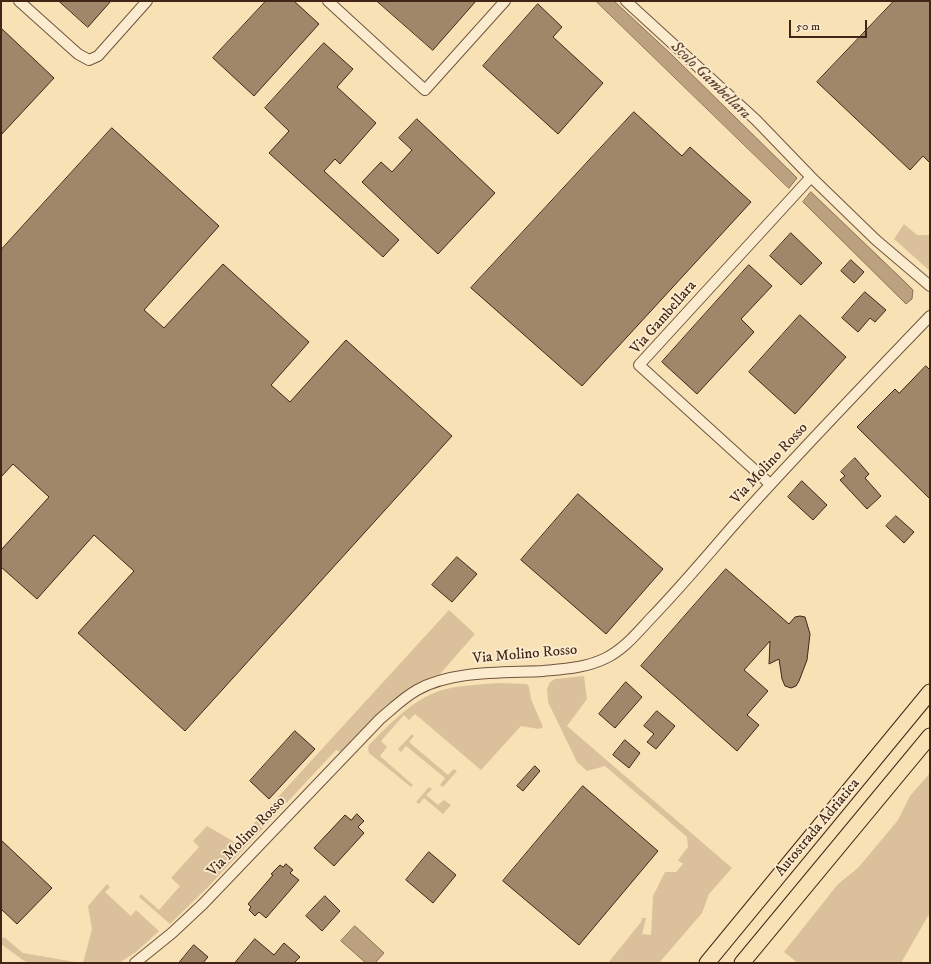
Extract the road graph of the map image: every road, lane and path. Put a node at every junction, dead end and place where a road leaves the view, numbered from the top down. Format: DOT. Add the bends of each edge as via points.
graph roads {
  1 [pos="19,1"];
  2 [pos="147,1"];
  3 [pos="328,1"];
  4 [pos="505,1"];
  5 [pos="626,1"];
  6 [pos="811,177"];
  7 [pos="930,286"];
  8 [pos="930,316"];
  9 [pos="770,484"];
  10 [pos="930,692"];
  11 [pos="930,736"];
  12 [pos="135,963"];
  13 [pos="706,963"];
  14 [pos="742,963"];
  1 -- 2 [label="street" via="78,54 89,60 98,56"];
  3 -- 4 [label="street" via="425,90"];
  5 -- 6 [label="street" via="756,120"];
  6 -- 7 [label="street" via="876,240"];
  6 -- 9 [label="street, Via Gambellara" via="639,365"];
  8 -- 9 [label="street, Via Molino Rosso"];
  9 -- 12 [label="street, Via Molino Rosso" via="632,638 605,658 561,670 467,676 439,681 417,690 398,703 203,904"];
  10 -- 13 [label="highway, Autostrada Adriatica"];
  11 -- 14 [label="highway, Autostrada Adriatica"];
}
